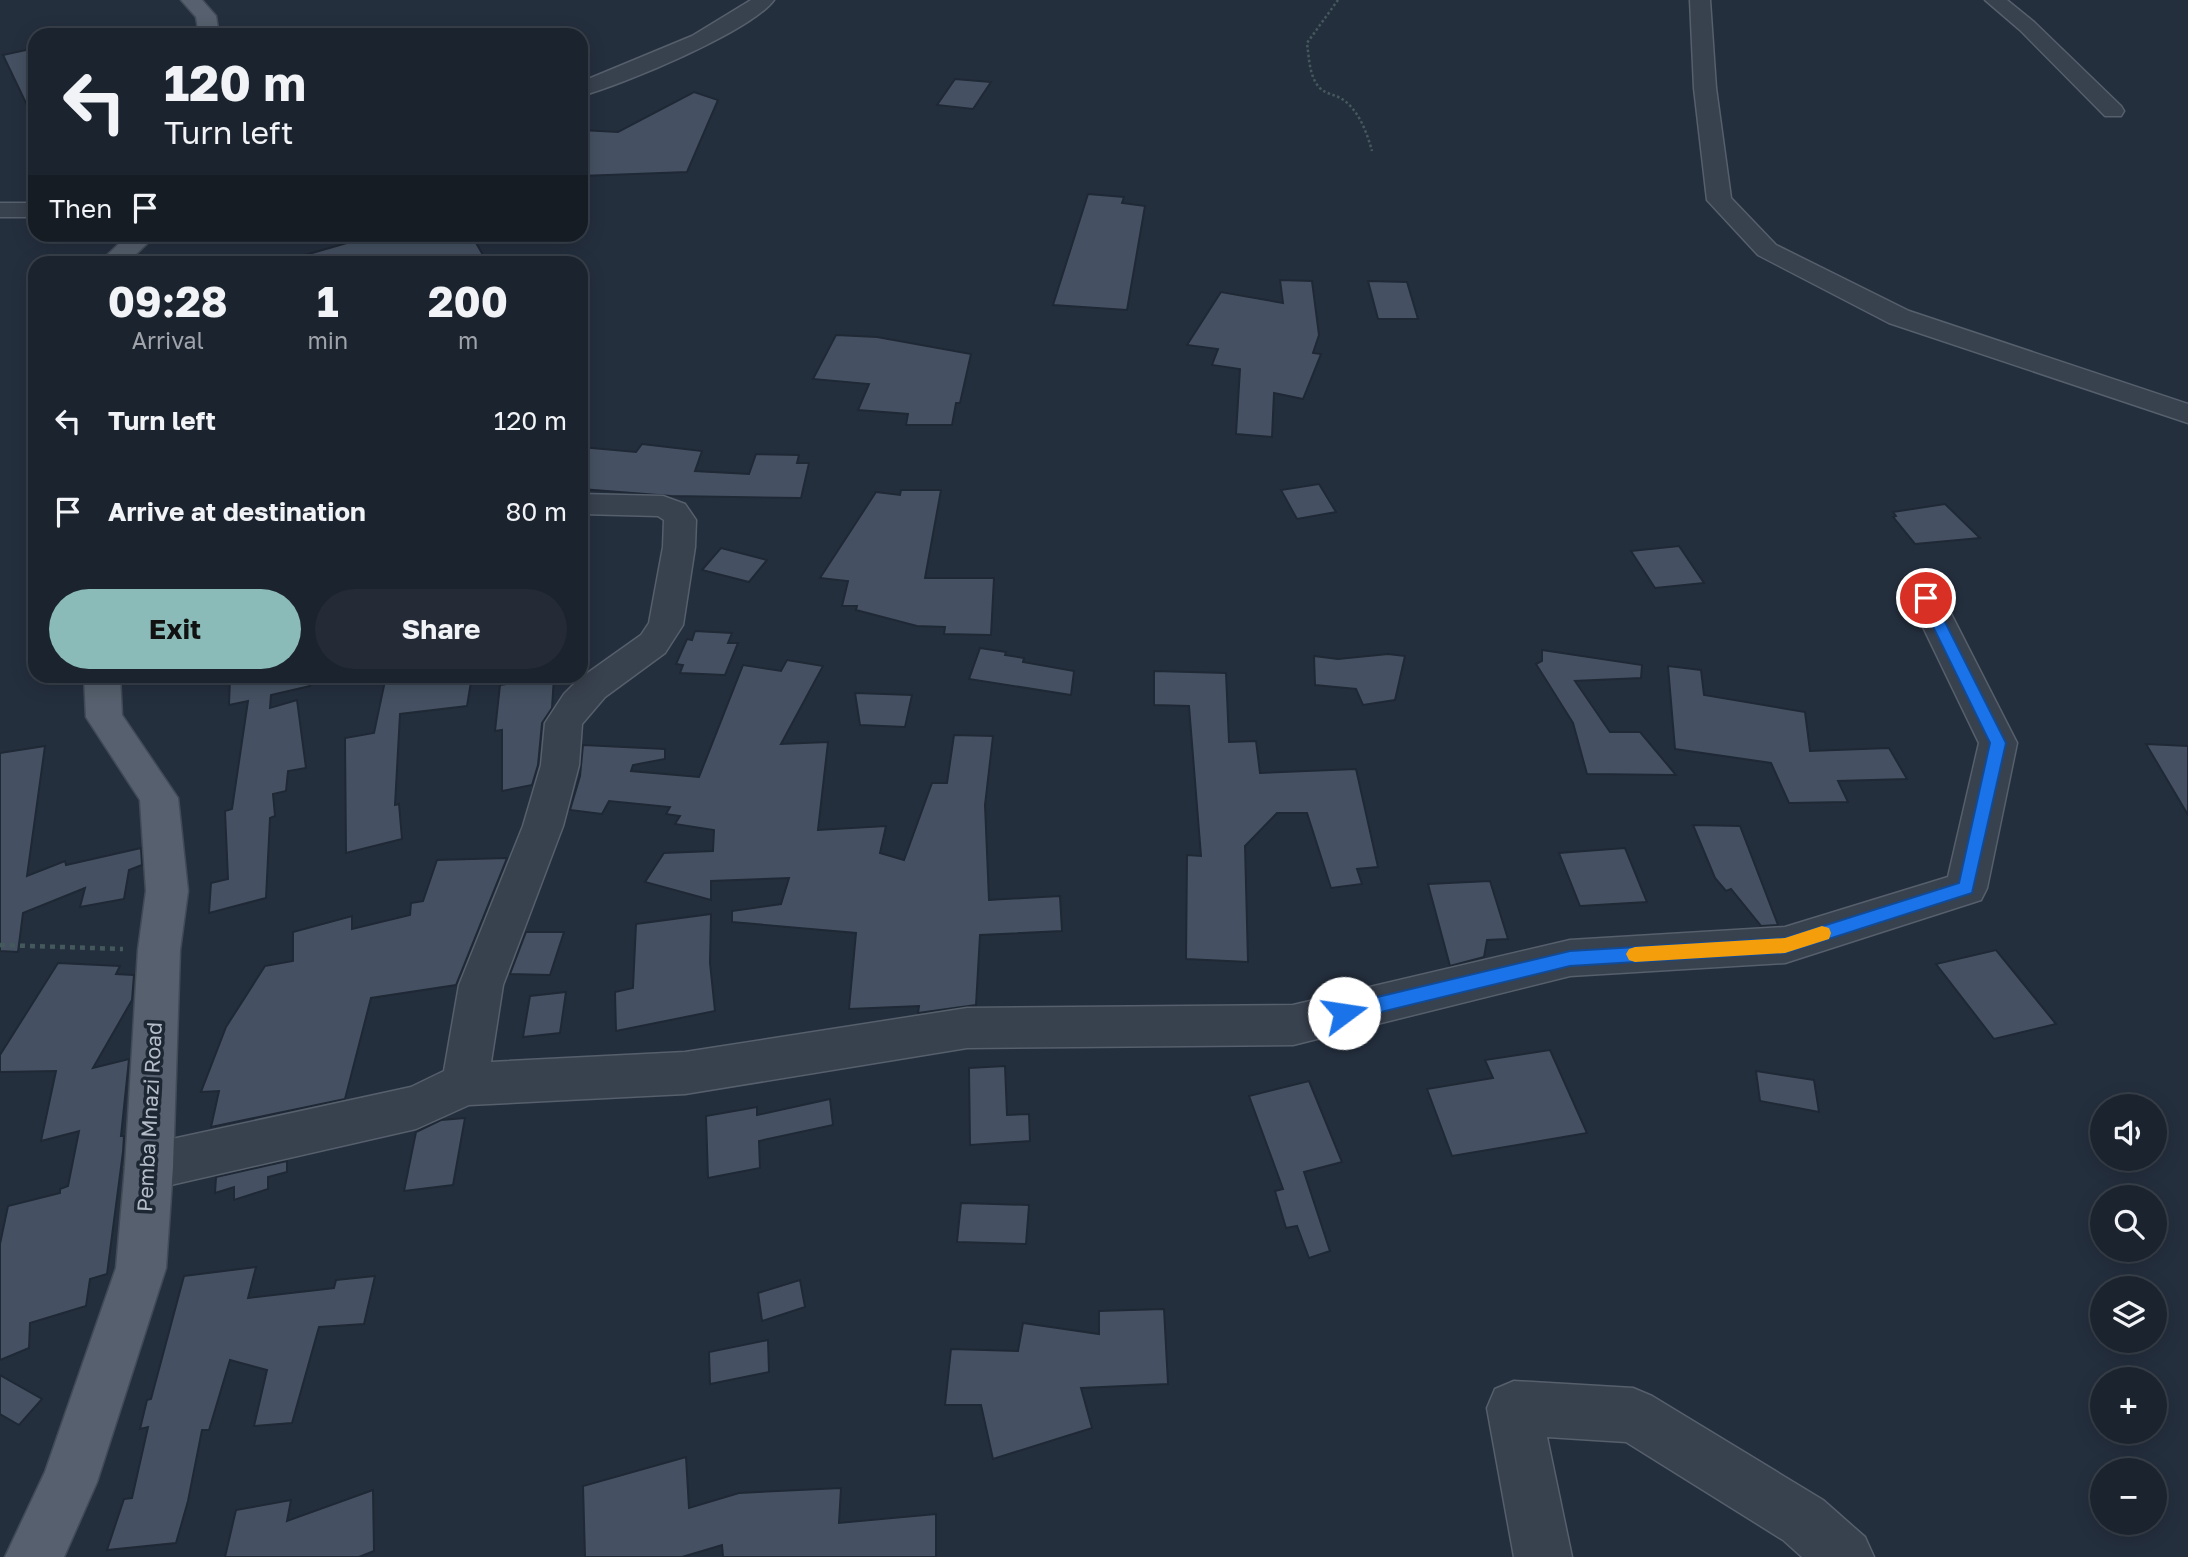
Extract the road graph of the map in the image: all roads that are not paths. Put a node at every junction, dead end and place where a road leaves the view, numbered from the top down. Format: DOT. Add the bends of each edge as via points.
graph roads {
  1 [pos="191,0"];
  2 [pos="764,0"];
  3 [pos="1700,0"];
  4 [pos="1994,0"];
  5 [pos="208,28"];
  6 [pos="588,86"];
  7 [pos="2113,111"];
  8 [pos="0,210"];
  9 [pos="28,210"];
  10 [pos="136,242"];
  11 [pos="120,256"];
  12 [pos="2188,414"];
  13 [pos="588,504"];
  14 [pos="1926,598"];
  15 [pos="102,683"];
  16 [pos="465,1084"];
  17 [pos="149,1167"];
  18 [pos="34,1557"];
  19 [pos="1544,1557"];
  20 [pos="1846,1557"];
  1 -- 5 [label="main road" via="206,16"];
  2 -- 6 [label="street" via="693,43"];
  3 -- 12 [label="street" via="1718,200 1767,250 1899,317"];
  4 -- 7 [label="street"];
  8 -- 9 [label="street"];
  10 -- 11 [label="main road"];
  13 -- 16 [label="street" via="663,506 680,520 666,625 653,644 592,688 564,723 560,765 543,827 481,985"];
  14 -- 16 [label="street" via="1998,743 1966,888 1785,945 1570,958 1293,1026 967,1028 685,1073"];
  15 -- 17 [label="main road, Pemba Mnazi Road" via="104,718 159,798 167,891 159,950"];
  16 -- 17 [label="street" via="416,1107"];
  17 -- 18 [label="main road, Pemba Mnazi Road" via="141,1268 69,1482"];
  19 -- 20 [label="street" via="1514,1408 1633,1415 1804,1520"];
}
